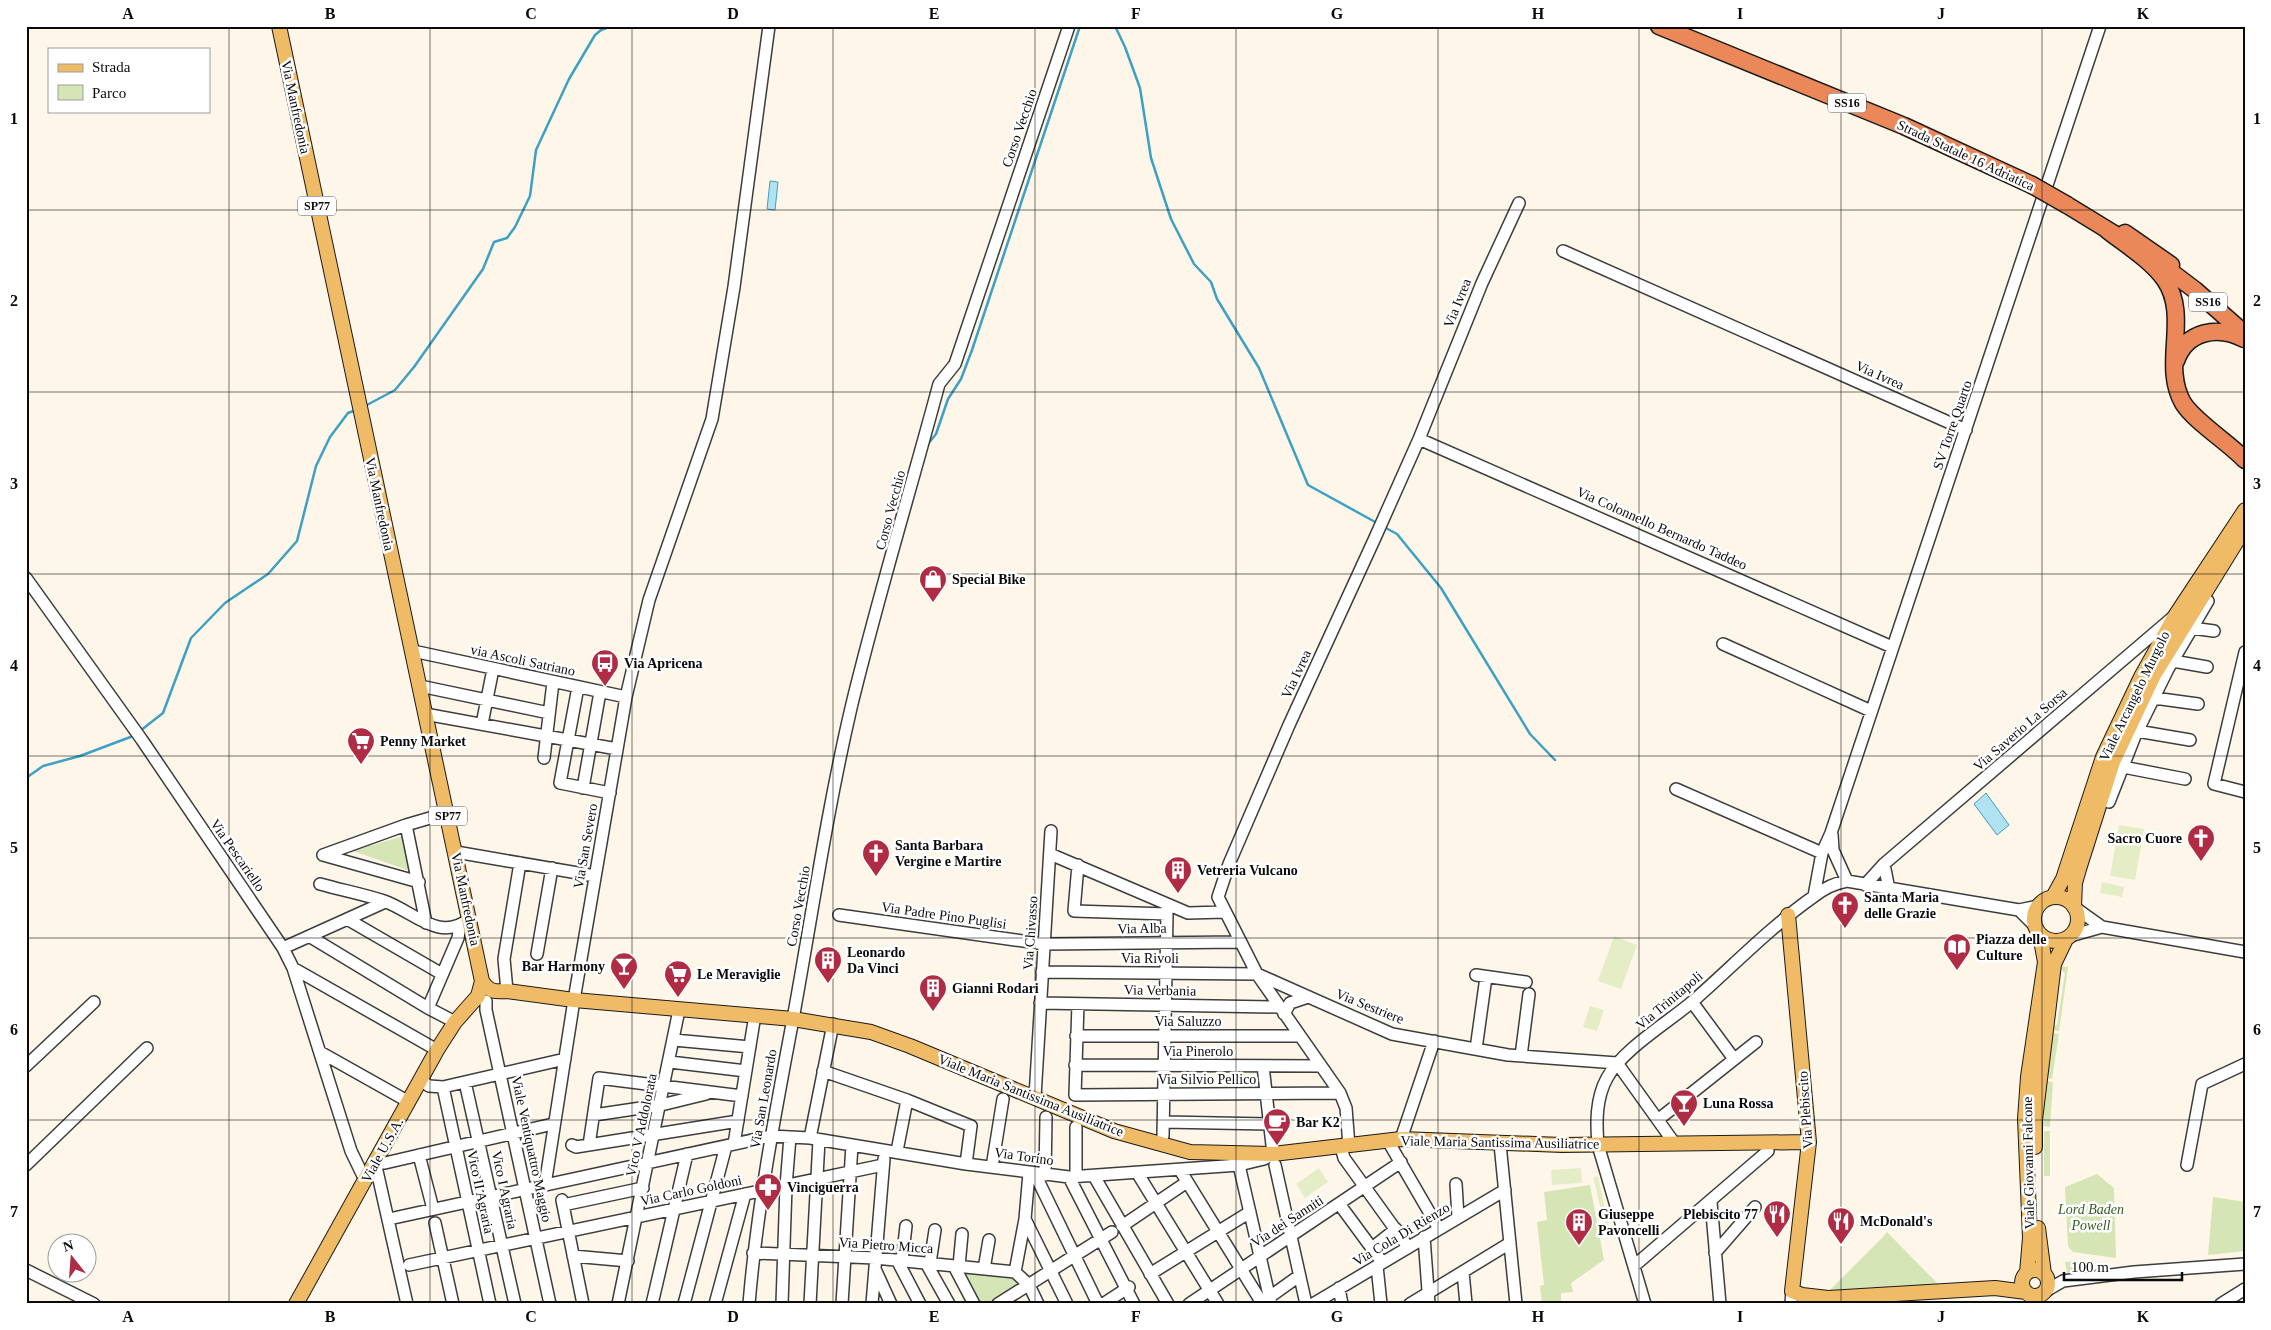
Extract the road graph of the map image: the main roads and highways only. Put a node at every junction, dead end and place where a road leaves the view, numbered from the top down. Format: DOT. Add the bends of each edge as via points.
graph roads {
  1 [pos="279,26"];
  2 [pos="1659,26"];
  3 [pos="1678,26"];
  4 [pos="2034,181"];
  5 [pos="2067,200"];
  6 [pos="2162,267"];
  7 [pos="2245,324"];
  8 [pos="2245,334"];
  9 [pos="2245,340"];
  10 [pos="2175,366"];
  11 [pos="2238,448"];
  12 [pos="2245,462"];
  13 [pos="2245,510"];
  14 [pos="2245,528"];
  15 [pos="2053,897"];
  16 [pos="2074,907"];
  17 [pos="1788,915"];
  18 [pos="2037,930"];
  19 [pos="2068,937"];
  20 [pos="487,993"];
  21 [pos="1809,1142"];
  22 [pos="2044,1274"];
  23 [pos="2025,1275"];
  24 [pos="1995,1288"];
  25 [pos="1792,1297"];
  26 [pos="2027,1298"];
  27 [pos="2045,1298"];
  28 [pos="296,1304"];
  1 -- 20 [label="main road, Via Manfredonia / SP77" via="456,852 465,922"];
  2 -- 4 [label="highway, Strada Statale 16 Adriatica / SS16"];
  3 -- 4 [label="highway, Strada Statale 16 Adriatica / SS16" via="1904,117 1991,155"];
  4 -- 5 [label="highway, Strada Statale 16 Adriatica / SS16, bridge"];
  5 -- 6 [label="highway, Strada Statale 16 Adriatica / SS16"];
  5 -- 6 [label="highway, Strada Statale 16 Adriatica / SS16"];
  6 -- 7 [label="highway, Strada Statale 16 Adriatica / SS16"];
  6 -- 8 [label="highway, Strada Statale 16 Adriatica / SS16"];
  6 -- 10 [label="highway" via="2175,306"];
  9 -- 10 [label="highway" via="2225,331 2206,332 2189,341"];
  10 -- 11 [label="highway" via="2184,404"];
  11 -- 12 [label="highway"];
  13 -- 15 [label="main road, Viale Arcangelo Murgolo" via="2152,655 2108,746 2063,879"];
  14 -- 16 [label="main road, Viale Arcangelo Murgolo" via="2154,675 2118,750 2078,869"];
  15 -- 16 [label="main road" via="2065,899"];
  15 -- 18 [label="main road" via="2034,912"];
  16 -- 19 [label="main road" via="2078,919"];
  17 -- 21 [label="main road, Via Plebiscito"];
  18 -- 19 [label="main road" via="2052,941"];
  18 -- 23 [label="main road, Viale Giovanni Falcone" via="2045,962 2025,1119 2030,1238"];
  19 -- 22 [label="main road, Viale Giovanni Falcone" via="2054,964 2035,1120 2038,1238"];
  20 -- 21 [label="main road, Viale Maria Santissima Ausiliatrice" via="756,1015 871,1032 1114,1132 1190,1152 1274,1160 1394,1140 1579,1146"];
  20 -- 28 [label="main road, Viale U.S.A." via="455,1022"];
  21 -- 25 [label="main road, Via Plebiscito"];
  22 -- 23 [label="main road" via="2038,1270"];
  22 -- 27 [label="main road" via="2048,1281"];
  23 -- 24 [label="main road"];
  23 -- 26 [label="main road" via="2022,1285"];
  24 -- 25 [label="main road" via="1828,1298"];
  24 -- 26 [label="main road"];
  26 -- 27 [label="main road"];
}
